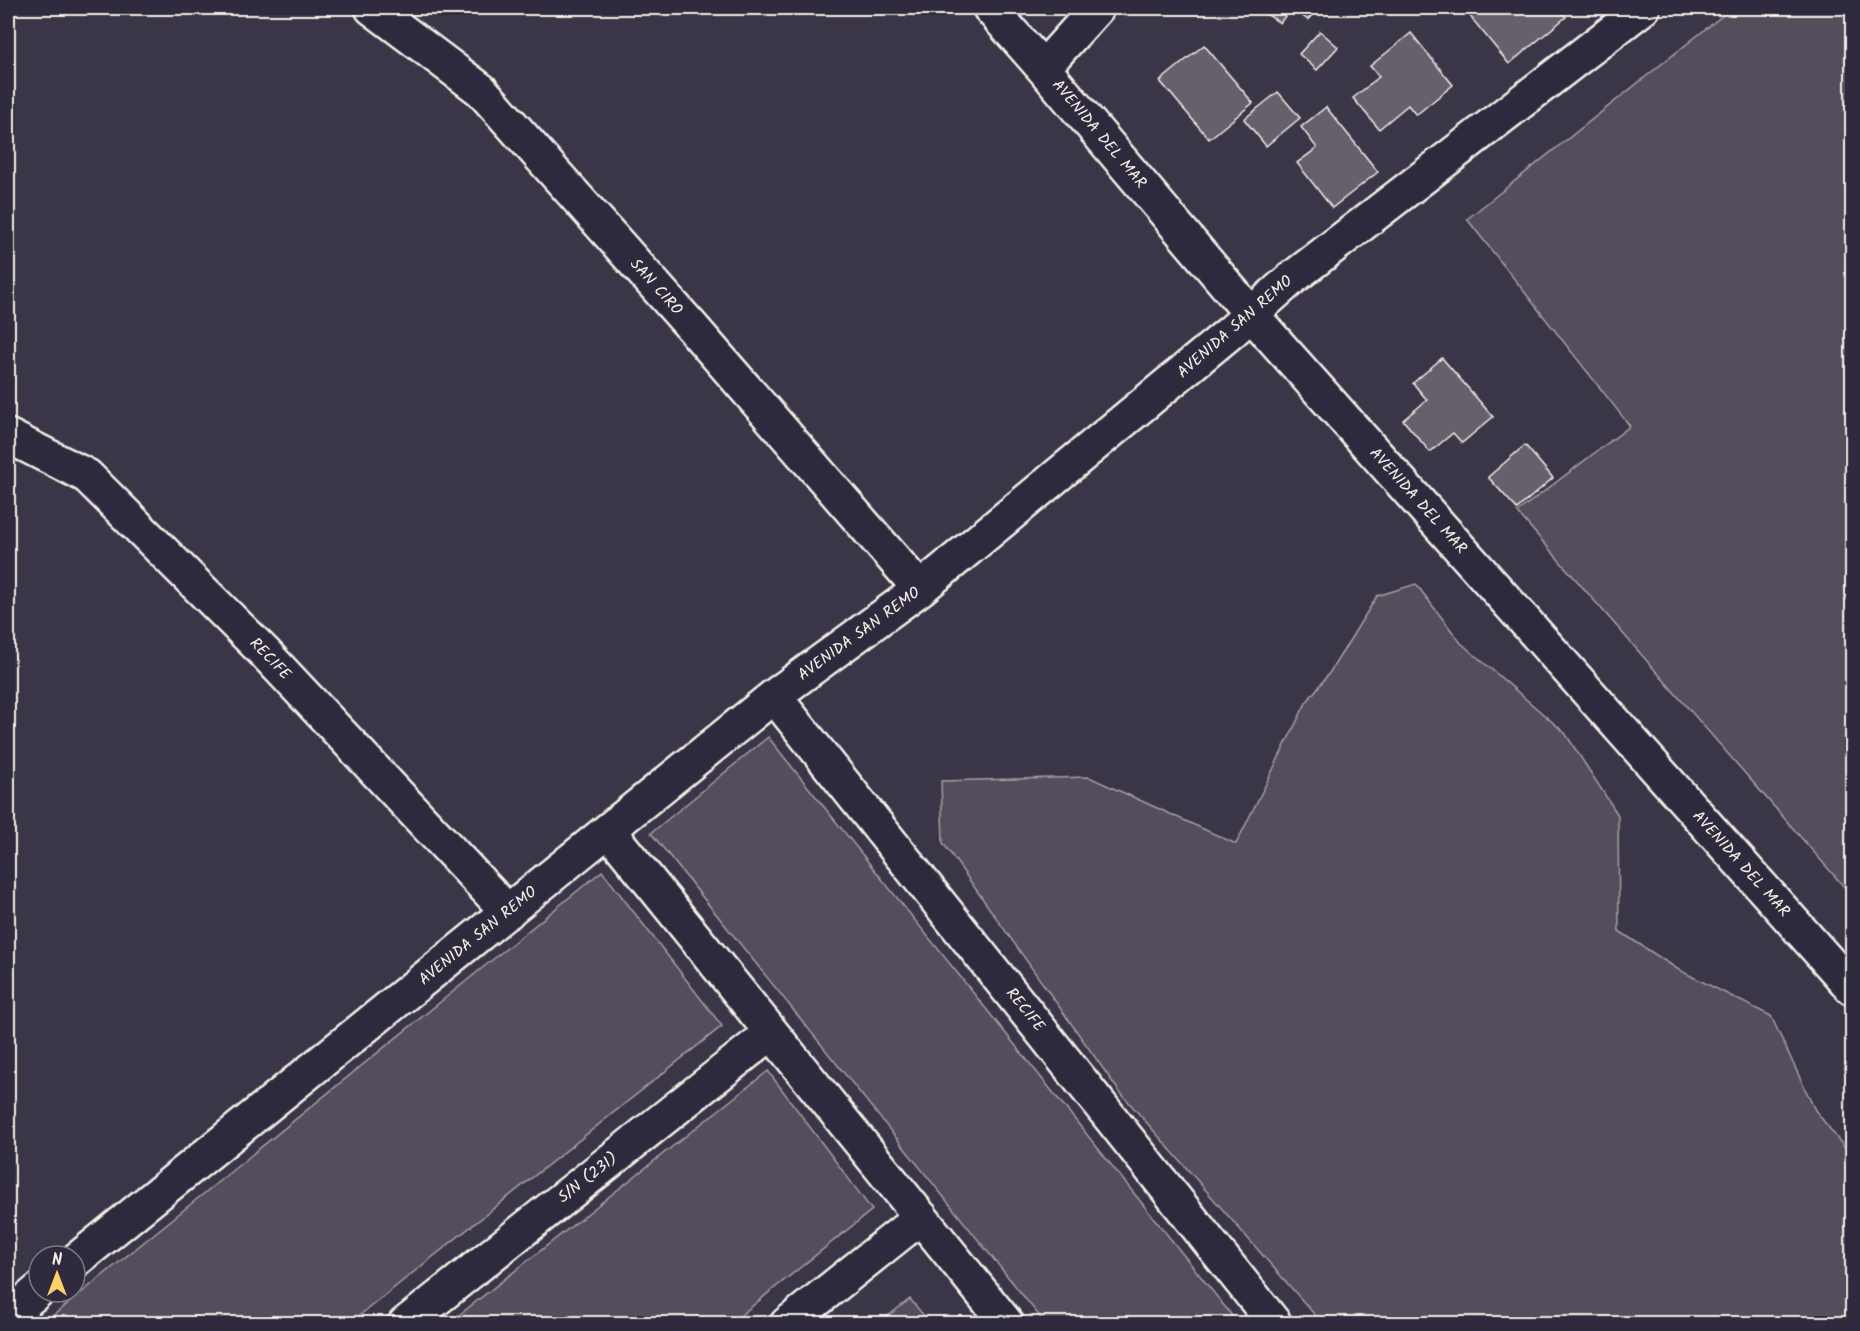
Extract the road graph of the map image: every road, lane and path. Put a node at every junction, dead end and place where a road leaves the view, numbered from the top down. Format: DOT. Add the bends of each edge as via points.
graph roads {
  1 [pos="372,8"];
  2 [pos="990,8"];
  3 [pos="1097,8"];
  4 [pos="1643,8"];
  5 [pos="1043,68"];
  6 [pos="1251,314"];
  7 [pos="8,436"];
  8 [pos="920,589"];
  9 [pos="774,696"];
  10 [pos="608,830"];
  11 [pos="508,912"];
  12 [pos="1852,988"];
  13 [pos="771,1033"];
  14 [pos="921,1217"];
  15 [pos="87,1251"];
  16 [pos="27,1300"];
  17 [pos="8,1316"];
  18 [pos="405,1323"];
  19 [pos="787,1323"];
  20 [pos="1007,1323"];
  21 [pos="1275,1323"];
  1 -- 8 [label="street, SAN CIRO" via="481,90"];
  2 -- 5 [label="street, AVENIDA DEL MAR"];
  3 -- 5 [label="street"];
  4 -- 6 [label="street, AVENIDA SAN REMO" via="1311,263"];
  5 -- 6 [label="street, AVENIDA DEL MAR"];
  6 -- 8 [label="street, AVENIDA SAN REMO"];
  6 -- 12 [label="street, AVENIDA DEL MAR"];
  7 -- 11 [label="street, RECIFE" via="87,476 265,653"];
  8 -- 9 [label="street, AVENIDA SAN REMO"];
  9 -- 10 [label="street, AVENIDA SAN REMO"];
  9 -- 21 [label="street, RECIFE"];
  10 -- 11 [label="street, AVENIDA SAN REMO"];
  10 -- 13 [label="street"];
  11 -- 15 [label="street, AVENIDA SAN REMO"];
  13 -- 14 [label="street"];
  13 -- 18 [label="street, S/N (231)"];
  14 -- 19 [label="street"];
  14 -- 20 [label="street"];
  16 -- 17 [label="street"];
}
